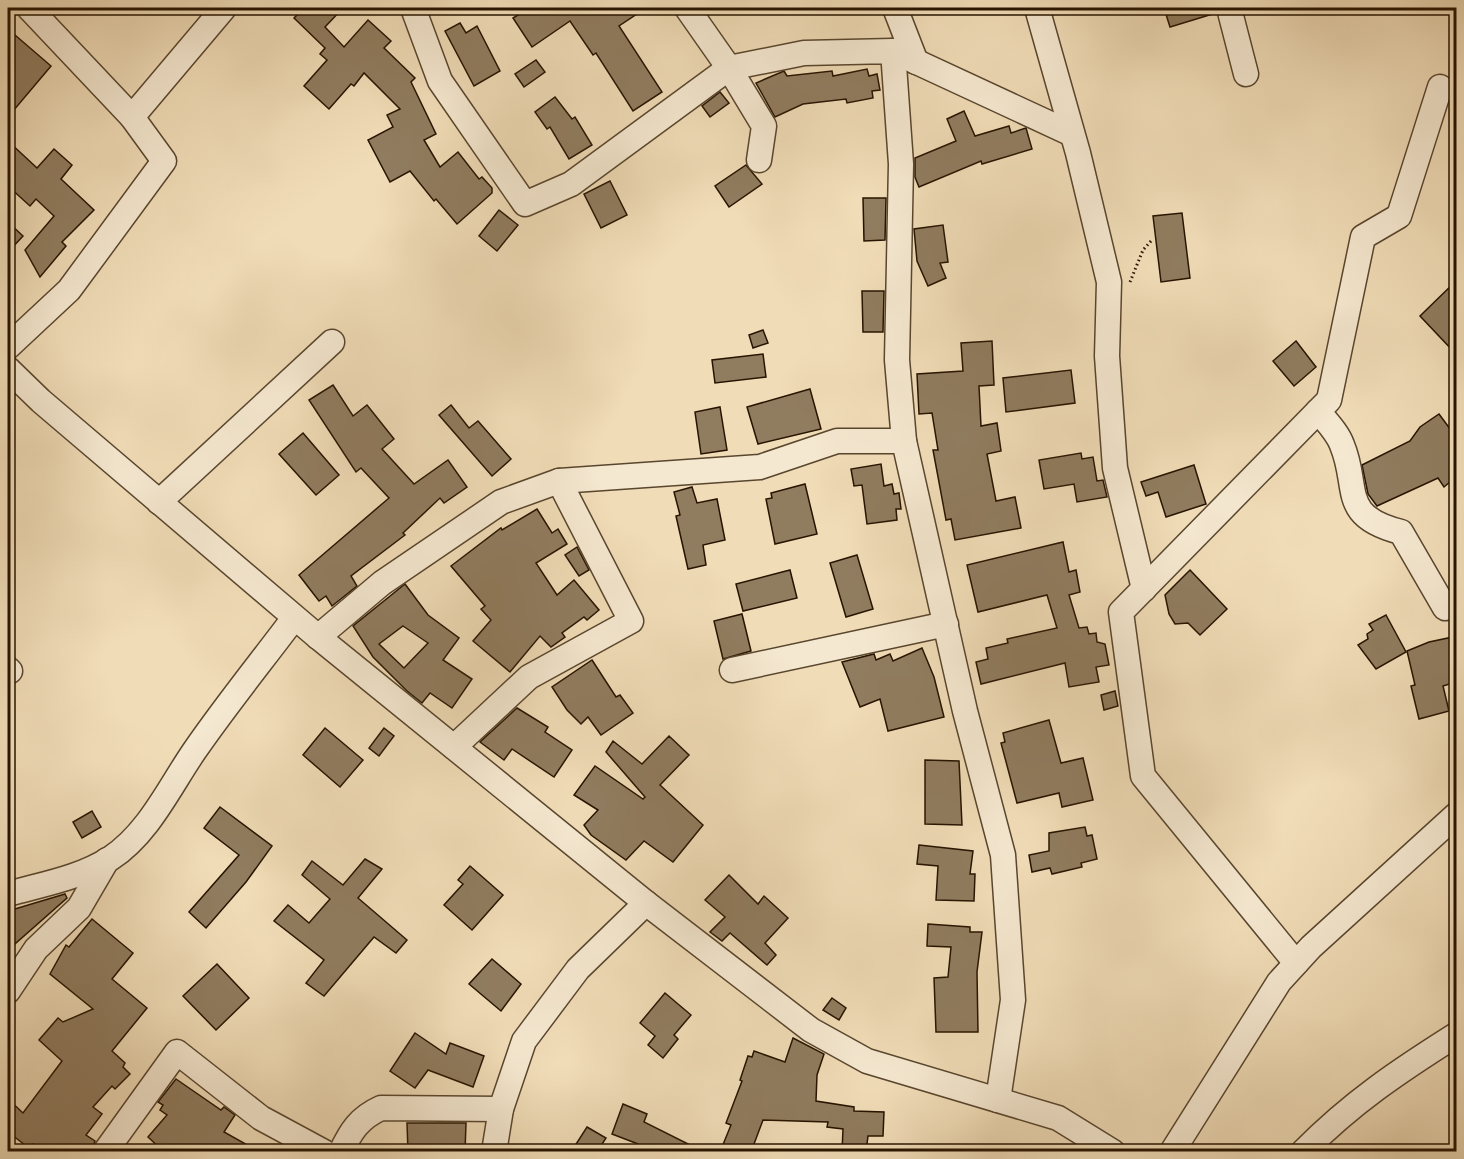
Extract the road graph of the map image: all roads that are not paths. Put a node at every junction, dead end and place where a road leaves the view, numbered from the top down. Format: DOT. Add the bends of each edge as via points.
graph roads {
  1 [pos="28,8"];
  2 [pos="224,8"];
  3 [pos="413,8"];
  4 [pos="687,8"];
  5 [pos="894,8"];
  6 [pos="1037,8"];
  7 [pos="1229,8"];
  8 [pos="893,51"];
  9 [pos="916,62"];
  10 [pos="729,68"];
  11 [pos="1246,74"];
  12 [pos="1440,87"];
  13 [pos="132,117"];
  14 [pos="1072,134"];
  15 [pos="759,160"];
  16 [pos="332,342"];
  17 [pos="8,347"];
  18 [pos="8,369"];
  19 [pos="1318,411"];
  20 [pos="904,441"];
  21 [pos="559,481"];
  22 [pos="159,502"];
  23 [pos="1144,589"];
  24 [pos="1456,604"];
  25 [pos="294,618"];
  26 [pos="946,624"];
  27 [pos="318,637"];
  28 [pos="732,670"];
  29 [pos="454,747"];
  30 [pos="1456,815"];
  31 [pos="107,860"];
  32 [pos="8,894"];
  33 [pos="646,903"];
  34 [pos="1296,963"];
  35 [pos="8,991"];
  36 [pos="1456,1035"];
  37 [pos="998,1100"];
  38 [pos="501,1110"];
  39 [pos="105,1152"];
  40 [pos="324,1152"];
  41 [pos="341,1152"];
  42 [pos="494,1152"];
  43 [pos="1113,1152"];
  44 [pos="1172,1152"];
  45 [pos="1303,1152"];
  1 -- 13 [label="street"];
  2 -- 13 [label="street"];
  3 -- 10 [label="street" via="440,81 525,204 571,184"];
  4 -- 10 [label="street"];
  5 -- 9 [label="street"];
  6 -- 14 [label="street"];
  7 -- 11 [label="street"];
  8 -- 9 [label="street"];
  8 -- 10 [label="street" via="804,53"];
  8 -- 20 [label="street" via="901,164 897,360"];
  9 -- 14 [label="street"];
  10 -- 15 [label="street" via="764,126"];
  12 -- 19 [label="street" via="1399,216 1363,237 1329,400"];
  13 -- 17 [label="street" via="164,161 69,290"];
  14 -- 23 [label="street" via="1109,282 1107,356 1115,468"];
  16 -- 22 [label="street"];
  18 -- 22 [label="street"];
  19 -- 23 [label="street"];
  19 -- 24 [label="street" via="1342,444 1353,502 1379,526 1401,532 1444,608"];
  20 -- 21 [label="street" via="837,441 760,467"];
  20 -- 26 [label="street"];
  21 -- 27 [label="street" via="501,502 382,583"];
  21 -- 29 [label="street" via="631,621 529,677"];
  22 -- 25 [label="street"];
  23 -- 34 [label="street" via="1121,612 1143,776"];
  25 -- 27 [label="street"];
  25 -- 31 [label="street" via="196,748 147,822"];
  26 -- 28 [label="street"];
  26 -- 37 [label="street" via="1003,855 1013,1000"];
  27 -- 29 [label="street"];
  29 -- 33 [label="street"];
  30 -- 34 [label="street"];
  31 -- 32 [label="street" via="73,876"];
  31 -- 35 [label="street" via="79,908 36,949"];
  33 -- 37 [label="street" via="810,1030 867,1061"];
  33 -- 38 [label="street" via="578,969 524,1041"];
  34 -- 44 [label="street" via="1279,982"];
  36 -- 45 [label="street" via="1337,1117"];
  37 -- 43 [label="street" via="1058,1118"];
  38 -- 41 [label="street" via="381,1108 355,1125"];
  38 -- 42 [label="street"];
  39 -- 40 [label="street" via="177,1052 261,1118"];
}
